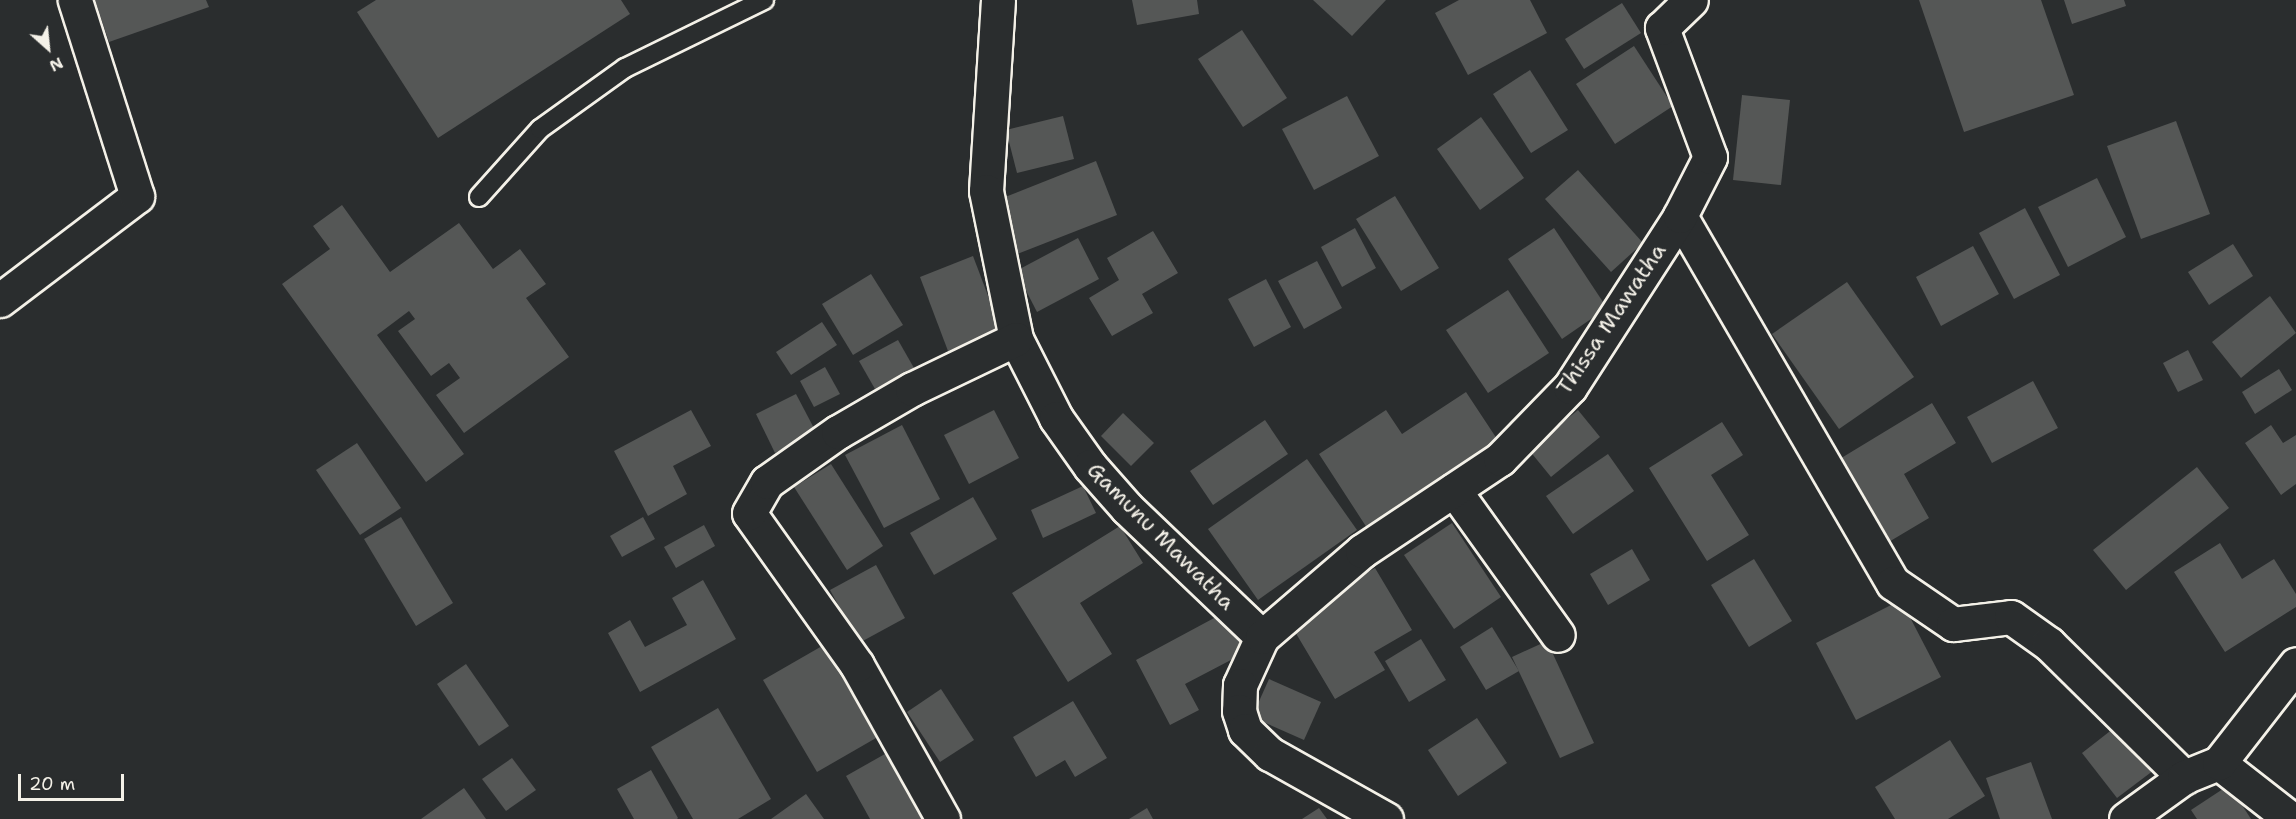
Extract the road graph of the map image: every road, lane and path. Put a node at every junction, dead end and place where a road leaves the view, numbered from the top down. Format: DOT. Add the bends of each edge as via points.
graph roads {
  1 [pos="75,0"];
  2 [pos="764,0"];
  3 [pos="998,0"];
  4 [pos="1691,0"];
  5 [pos="479,197"];
  6 [pos="1680,216"];
  7 [pos="0,300"];
  8 [pos="1016,339"];
  9 [pos="1454,490"];
  10 [pos="1558,635"];
  11 [pos="1262,637"];
  12 [pos="2296,664"];
  13 [pos="2219,763"];
  14 [pos="2184,777"];
  15 [pos="943,819"];
  16 [pos="1386,819"];
  17 [pos="2126,819"];
  18 [pos="2291,819"];
  1 -- 7 [label="street" via="137,196"];
  2 -- 5 [label="lane" via="625,68 540,129"];
  3 -- 8 [label="street, Gamunu Mawatha" via="986,192"];
  4 -- 6 [label="street, Thissa Mawatha" via="1662,28 1710,157"];
  6 -- 9 [label="street, Thissa Mawatha" via="1570,387 1500,459"];
  6 -- 14 [label="street" via="1893,583 1953,624 2011,617 2049,644"];
  8 -- 11 [label="street, Gamunu Mawatha" via="1056,418 1090,466 1127,508"];
  8 -- 15 [label="street" via="837,432 767,482 749,513 857,665"];
  9 -- 10 [label="street"];
  9 -- 11 [label="street, Thissa Mawatha" via="1362,551"];
  11 -- 16 [label="street" via="1240,685 1239,711 1245,730 1270,754"];
  12 -- 13 [label="street"];
  13 -- 14 [label="street"];
  13 -- 18 [label="street"];
  14 -- 17 [label="street"];
}
